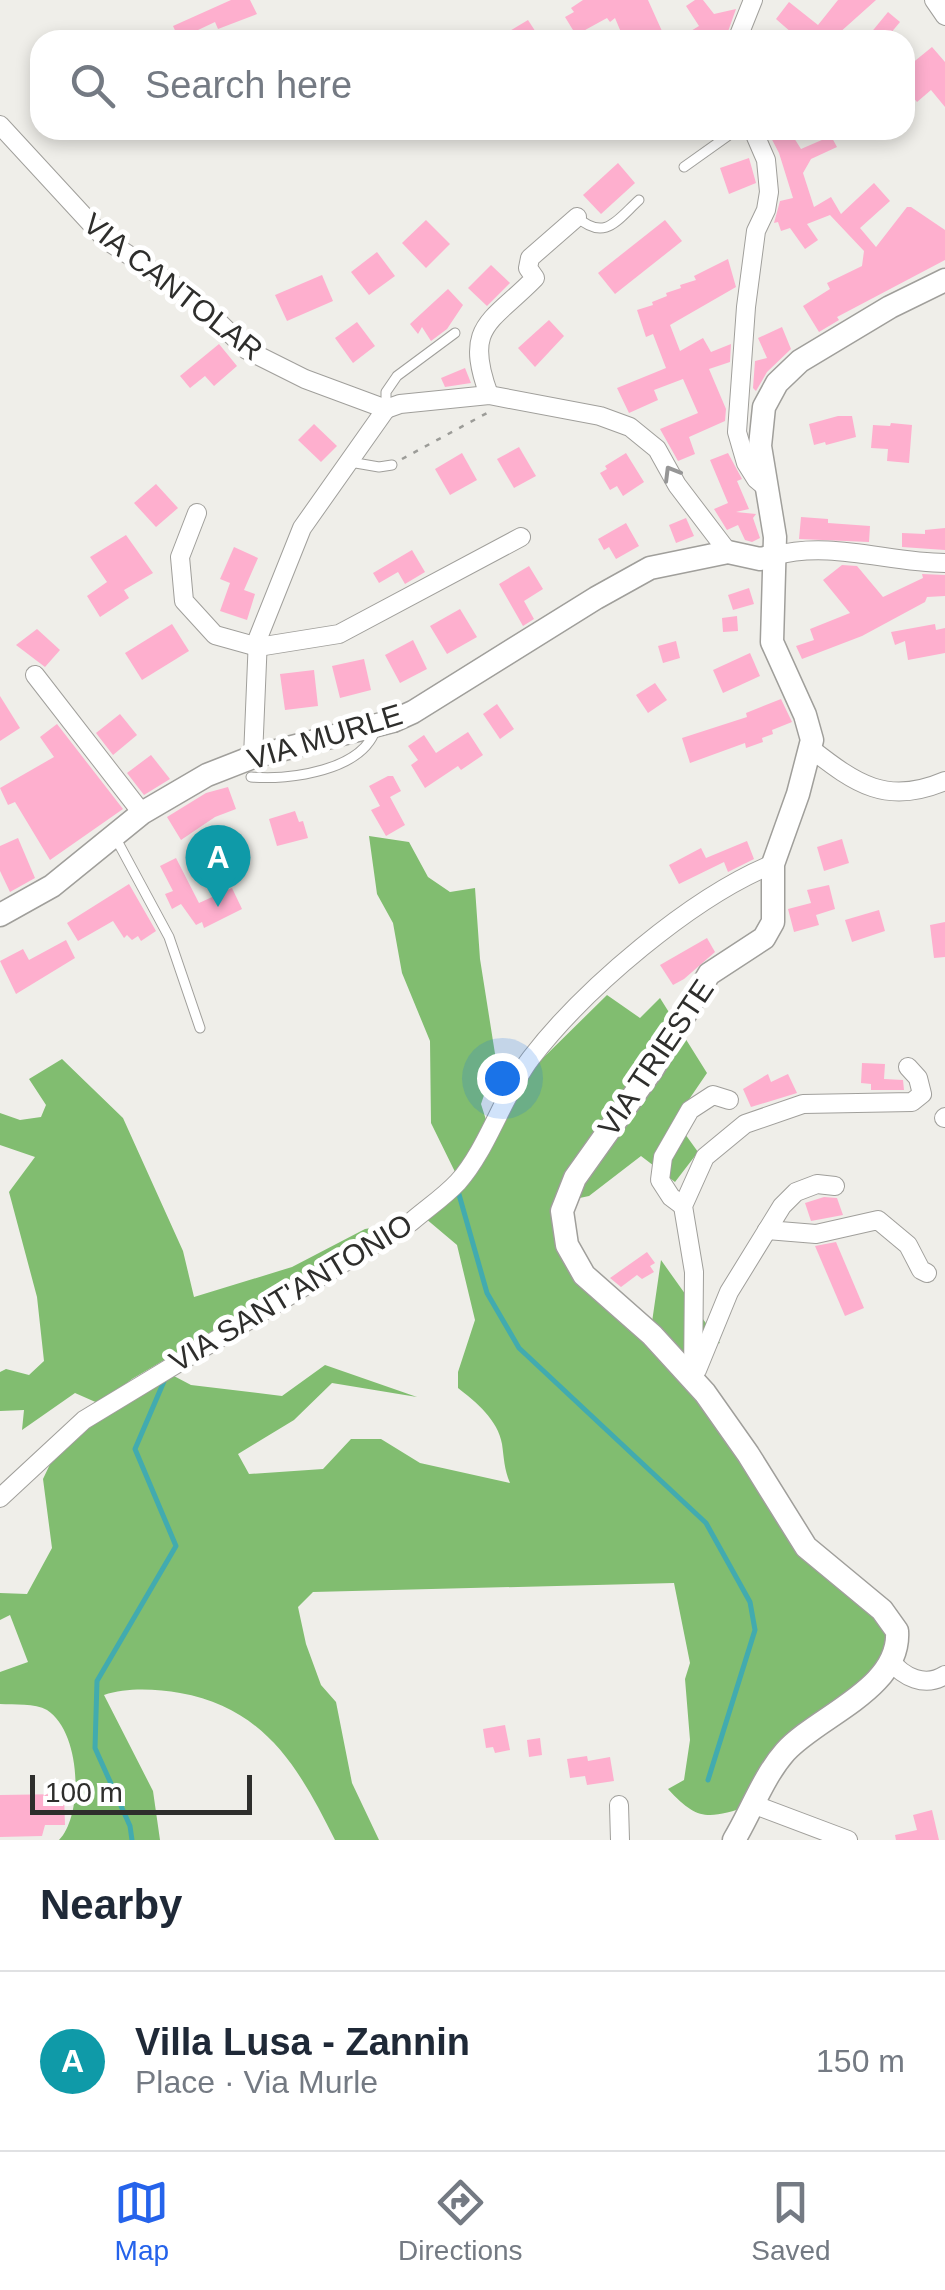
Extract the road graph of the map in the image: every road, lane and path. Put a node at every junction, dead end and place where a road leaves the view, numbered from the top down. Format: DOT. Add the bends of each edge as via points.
graph roads {
  1 [pos="753,0"];
  2 [pos="934,0"];
  3 [pos="945,16"];
  4 [pos="741,30"];
  5 [pos="0,125"];
  6 [pos="722,140"];
  7 [pos="758,140"];
  8 [pos="684,167"];
  9 [pos="639,200"];
  10 [pos="577,217"];
  11 [pos="945,280"];
  12 [pos="454,333"];
  13 [pos="498,397"];
  14 [pos="386,410"];
  15 [pos="349,461"];
  16 [pos="392,465"];
  17 [pos="768,489"];
  18 [pos="198,513"];
  19 [pos="521,537"];
  20 [pos="728,552"];
  21 [pos="774,556"];
  22 [pos="945,563"];
  23 [pos="258,647"];
  24 [pos="35,675"];
  25 [pos="810,748"];
  26 [pos="252,767"];
  27 [pos="945,781"];
  28 [pos="142,813"];
  29 [pos="114,834"];
  30 [pos="774,864"];
  31 [pos="0,915"];
  32 [pos="200,1028"];
  33 [pos="908,1067"];
  34 [pos="729,1100"];
  35 [pos="835,1186"];
  36 [pos="683,1206"];
  37 [pos="768,1230"];
  38 [pos="927,1273"];
  39 [pos="693,1380"];
  40 [pos="0,1498"];
  41 [pos="890,1660"];
  42 [pos="945,1675"];
  43 [pos="755,1805"];
  44 [pos="619,1806"];
  45 [pos="620,1840"];
  46 [pos="734,1840"];
  47 [pos="848,1840"];
  1 -- 4 [label="street"];
  2 -- 3 [label="street"];
  5 -- 14 [label="street, VIA CANTOLAR" via="106,240 194,298 247,350"];
  6 -- 8 [label="lane"];
  7 -- 17 [label="street" via="769,192 756,230 737,432 746,463"];
  9 -- 10 [label="lane" via="602,229"];
  10 -- 13 [label="street" via="530,258 536,278 482,333 477,356"];
  11 -- 17 [label="street" via="838,338 777,383 760,432"];
  12 -- 14 [label="lane" via="397,376 386,392"];
  13 -- 14 [label="street"];
  13 -- 16 [label="path"];
  20 -- 13 [label="street, one-way" via="657,449 630,427"];
  14 -- 15 [label="street"];
  15 -- 16 [label="lane"];
  15 -- 23 [label="street" via="302,528"];
  17 -- 21 [label="street"];
  18 -- 23 [label="street" via="180,558 184,601 215,635"];
  19 -- 23 [label="street" via="339,634"];
  20 -- 21 [label="street, VIA MURLE"];
  20 -- 26 [label="street, VIA MURLE" via="650,568 412,712"];
  21 -- 22 [label="street" via="831,551"];
  21 -- 25 [label="street" via="772,642 812,734"];
  23 -- 26 [label="street"];
  24 -- 28 [label="street"];
  25 -- 27 [label="street" via="865,784 894,793"];
  25 -- 30 [label="street, VIA TRIESTE"];
  26 -- 28 [label="street, VIA MURLE" via="207,775"];
  28 -- 29 [label="street, VIA MURLE"];
  29 -- 31 [label="street, VIA MURLE" via="74,871"];
  29 -- 32 [label="lane" via="169,937"];
  30 -- 39 [label="street, VIA TRIESTE" via="768,933 710,974 575,1178 562,1211 567,1245 584,1275"];
  30 -- 40 [label="street, VIA SANT'ANTONIO" via="692,909 599,986 530,1058 459,1181 412,1222 84,1420"];
  33 -- 36 [label="street" via="922,1094 912,1102 804,1104 744,1124 706,1157"];
  34 -- 36 [label="street" via="713,1095 690,1110 662,1156 660,1180"];
  35 -- 37 [label="street" via="796,1192"];
  36 -- 39 [label="street" via="694,1272"];
  37 -- 38 [label="street" via="816,1234 878,1220 908,1245"];
  37 -- 39 [label="street" via="730,1292"];
  39 -- 41 [label="street, VIA TRIESTE" via="806,1547 893,1622 898,1638"];
  41 -- 42 [label="street" via="925,1681"];
  41 -- 43 [label="street" via="864,1692 789,1747"];
  43 -- 46 [label="street"];
  43 -- 47 [label="street"];
  44 -- 45 [label="street"];
}
